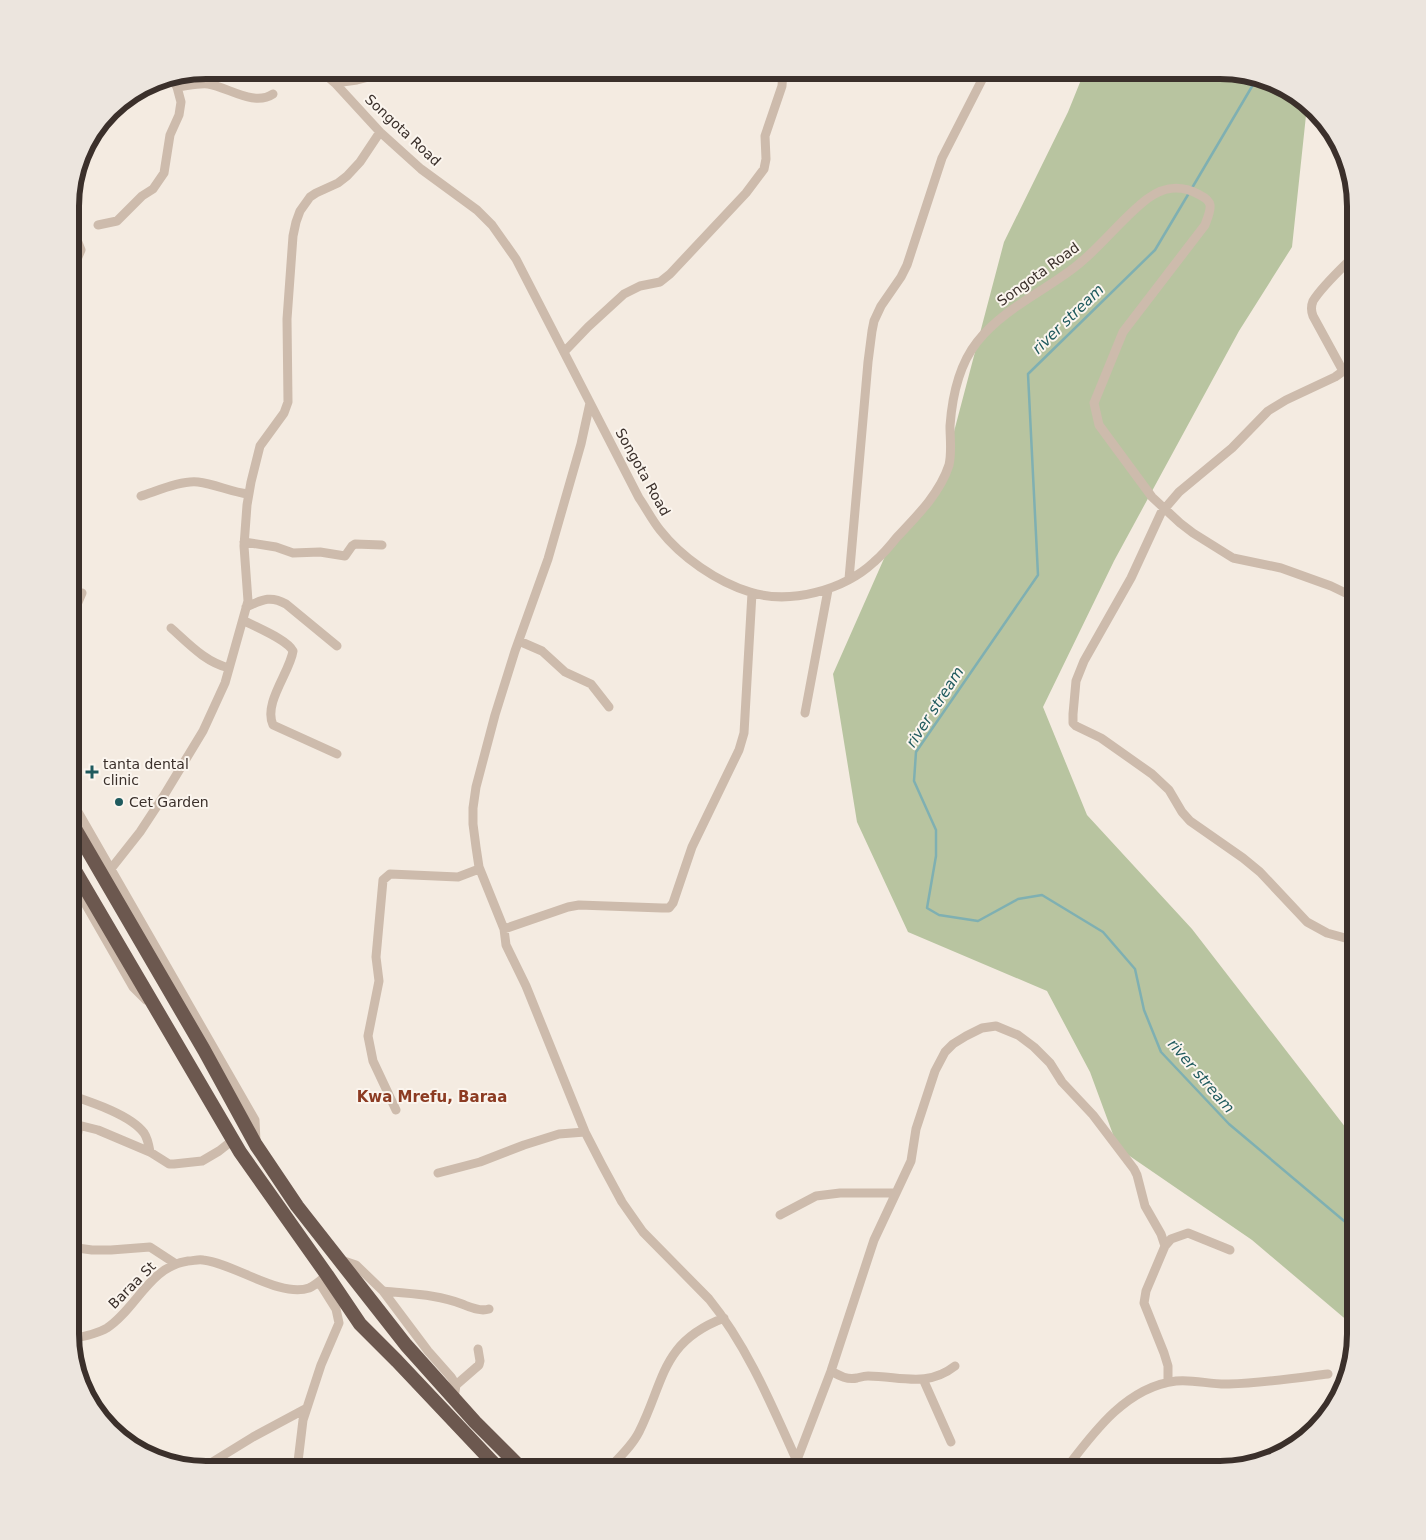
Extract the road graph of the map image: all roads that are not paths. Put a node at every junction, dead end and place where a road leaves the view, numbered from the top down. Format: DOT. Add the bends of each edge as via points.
graph roads {
  1 [pos="330,79"];
  2 [pos="361,79"];
  3 [pos="782,79"];
  4 [pos="982,79"];
  5 [pos="173,83"];
  6 [pos="335,83"];
  7 [pos="176,88"];
  8 [pos="273,94"];
  9 [pos="380,132"];
  10 [pos="98,225"];
  11 [pos="1347,264"];
  12 [pos="564,352"];
  13 [pos="1347,369"];
  14 [pos="1344,371"];
  15 [pos="590,404"];
  16 [pos="248,494"];
  17 [pos="141,496"];
  18 [pos="1164,509"];
  19 [pos="244,542"];
  20 [pos="382,545"];
  21 [pos="849,579"];
  22 [pos="828,590"];
  23 [pos="82,593"];
  24 [pos="752,593"];
  25 [pos="1347,594"];
  26 [pos="79,600"];
  27 [pos="246,607"];
  28 [pos="243,620"];
  29 [pos="171,628"];
  30 [pos="519,641"];
  31 [pos="337,646"];
  32 [pos="229,668"];
  33 [pos="609,707"];
  34 [pos="805,713"];
  35 [pos="338,754"];
  36 [pos="79,814"];
  37 [pos="79,836"];
  38 [pos="479,869"];
  39 [pos="110,870"];
  40 [pos="79,878"];
  41 [pos="79,894"];
  42 [pos="504,929"];
  43 [pos="1347,939"];
  44 [pos="174,1000"];
  45 [pos="155,1009"];
  46 [pos="204,1050"];
  47 [pos="185,1059"];
  48 [pos="79,1098"];
  49 [pos="396,1110"];
  50 [pos="79,1125"];
  51 [pos="585,1132"];
  52 [pos="233,1140"];
  53 [pos="256,1145"];
  54 [pos="150,1152"];
  55 [pos="438,1173"];
  56 [pos="895,1193"];
  57 [pos="780,1215"];
  58 [pos="1165,1246"];
  59 [pos="79,1248"];
  60 [pos="1230,1250"];
  61 [pos="338,1259"];
  62 [pos="176,1264"];
  63 [pos="323,1278"];
  64 [pos="383,1291"];
  65 [pos="489,1309"];
  66 [pos="724,1318"];
  67 [pos="79,1337"];
  68 [pos="478,1349"];
  69 [pos="955,1366"];
  70 [pos="832,1371"];
  71 [pos="1328,1374"];
  72 [pos="923,1379"];
  73 [pos="1168,1382"];
  74 [pos="455,1392"];
  75 [pos="307,1408"];
  76 [pos="951,1442"];
  77 [pos="796,1460"];
  78 [pos="216,1461"];
  79 [pos="297,1461"];
  80 [pos="491,1461"];
  81 [pos="514,1461"];
  82 [pos="615,1461"];
  83 [pos="1073,1461"];
  1 -- 6 [label="street, Songota Road"];
  2 -- 6 [label="street"];
  3 -- 12 [label="street" via="765,136 766,165 746,193 670,274 660,282 640,286 624,294"];
  4 -- 21 [label="street" via="942,158 907,265 874,321"];
  5 -- 7 [label="street"];
  6 -- 9 [label="street, Songota Road"];
  7 -- 8 [label="street" via="209,84 251,97 266,98"];
  7 -- 10 [label="street" via="181,108 172,127 166,166 160,180 117,220"];
  9 -- 12 [label="street, Songota Road" via="492,225 516,259"];
  9 -- 16 [label="street" via="347,176 310,197 300,211 293,236 286,319 288,402 284,413 260,446"];
  11 -- 14 [label="street" via="1319,294 1311,311"];
  12 -- 15 [label="street, Songota Road"];
  13 -- 14 [label="street"];
  14 -- 18 [label="street" via="1268,411"];
  15 -- 24 [label="street, Songota Road" via="660,531 697,564"];
  15 -- 30 [label="street" via="548,559"];
  16 -- 17 [label="street" via="191,482"];
  16 -- 19 [label="street"];
  18 -- 21 [label="street, Songota Road" via="1099,425 1094,403 1123,332 1205,225 1210,206 1208,201 1191,190 1171,188 1156,192 1077,266 1025,299 977,342 962,368 956,389 950,426 949,464 941,481 923,510 873,564"];
  18 -- 25 [label="street" via="1193,533 1233,558 1290,571"];
  18 -- 43 [label="street" via="1082,668 1074,690 1074,725 1101,738 1152,774 1169,790 1190,821 1260,872 1307,922 1328,934"];
  19 -- 20 [label="street" via="292,553 320,552 345,556 355,544"];
  19 -- 27 [label="street"];
  21 -- 22 [label="street, Songota Road"];
  22 -- 24 [label="street, Songota Road" via="802,596"];
  22 -- 34 [label="street"];
  23 -- 26 [label="street"];
  24 -- 42 [label="street" via="747,707 742,741 692,846 673,903 669,908 580,905"];
  27 -- 28 [label="street"];
  27 -- 31 [label="street" via="269,599 279,600"];
  28 -- 32 [label="street"];
  28 -- 35 [label="street" via="292,648 293,653 272,706 273,725"];
  29 -- 32 [label="street" via="206,658"];
  30 -- 33 [label="street" via="542,651 565,672 591,684"];
  30 -- 38 [label="street" via="476,787 472,824"];
  32 -- 39 [label="street" via="203,731 140,832"];
  36 -- 39 [label="street"];
  37 -- 44 [label="highway"];
  38 -- 42 [label="street"];
  38 -- 49 [label="street" via="458,877 390,874 383,880 376,957 379,984 368,1036 373,1061"];
  39 -- 53 [label="street" via="255,1120"];
  40 -- 45 [label="highway"];
  41 -- 45 [label="street" via="133,987"];
  42 -- 51 [label="street" via="506,945 544,1028"];
  44 -- 45 [label="highway"];
  44 -- 46 [label="highway"];
  45 -- 47 [label="highway"];
  46 -- 47 [label="highway"];
  46 -- 53 [label="highway"];
  47 -- 52 [label="highway"];
  48 -- 54 [label="street" via="112,1111 138,1127 147,1139"];
  50 -- 54 [label="street"];
  51 -- 55 [label="street" via="559,1134"];
  51 -- 66 [label="street" via="633,1220 710,1298"];
  52 -- 54 [label="street" via="209,1158 196,1162 169,1164"];
  52 -- 63 [label="highway"];
  53 -- 61 [label="highway"];
  56 -- 57 [label="street" via="840,1192 816,1196"];
  56 -- 58 [label="street" via="911,1161 926,1095 945,1052 982,1028 996,1026 1018,1035 1034,1047 1093,1115 1137,1175 1145,1206"];
  56 -- 70 [label="street" via="874,1240"];
  58 -- 60 [label="street" via="1171,1238 1188,1233"];
  58 -- 73 [label="street" via="1144,1303 1168,1366"];
  59 -- 62 [label="street" via="150,1247"];
  61 -- 64 [label="street" via="356,1265"];
  61 -- 74 [label="highway" via="406,1344"];
  62 -- 63 [label="street, Baraa St" via="202,1260 224,1264 290,1289 309,1288"];
  62 -- 67 [label="street, Baraa St" via="156,1277 106,1329"];
  63 -- 75 [label="street" via="339,1323"];
  63 -- 80 [label="highway" via="360,1324"];
  64 -- 65 [label="street" via="432,1296 475,1309"];
  64 -- 74 [label="street" via="451,1377"];
  66 -- 77 [label="street" via="740,1344"];
  66 -- 82 [label="street" via="697,1331 679,1346 661,1377 639,1432"];
  68 -- 74 [label="street" via="479,1365"];
  69 -- 72 [label="street" via="943,1375"];
  70 -- 72 [label="street" via="850,1379 868,1376"];
  70 -- 77 [label="street"];
  71 -- 73 [label="street" via="1228,1384 1186,1380"];
  72 -- 76 [label="street"];
  73 -- 83 [label="street" via="1130,1399 1116,1410"];
  74 -- 81 [label="highway" via="475,1422"];
  75 -- 78 [label="street"];
  75 -- 79 [label="street"];
}
